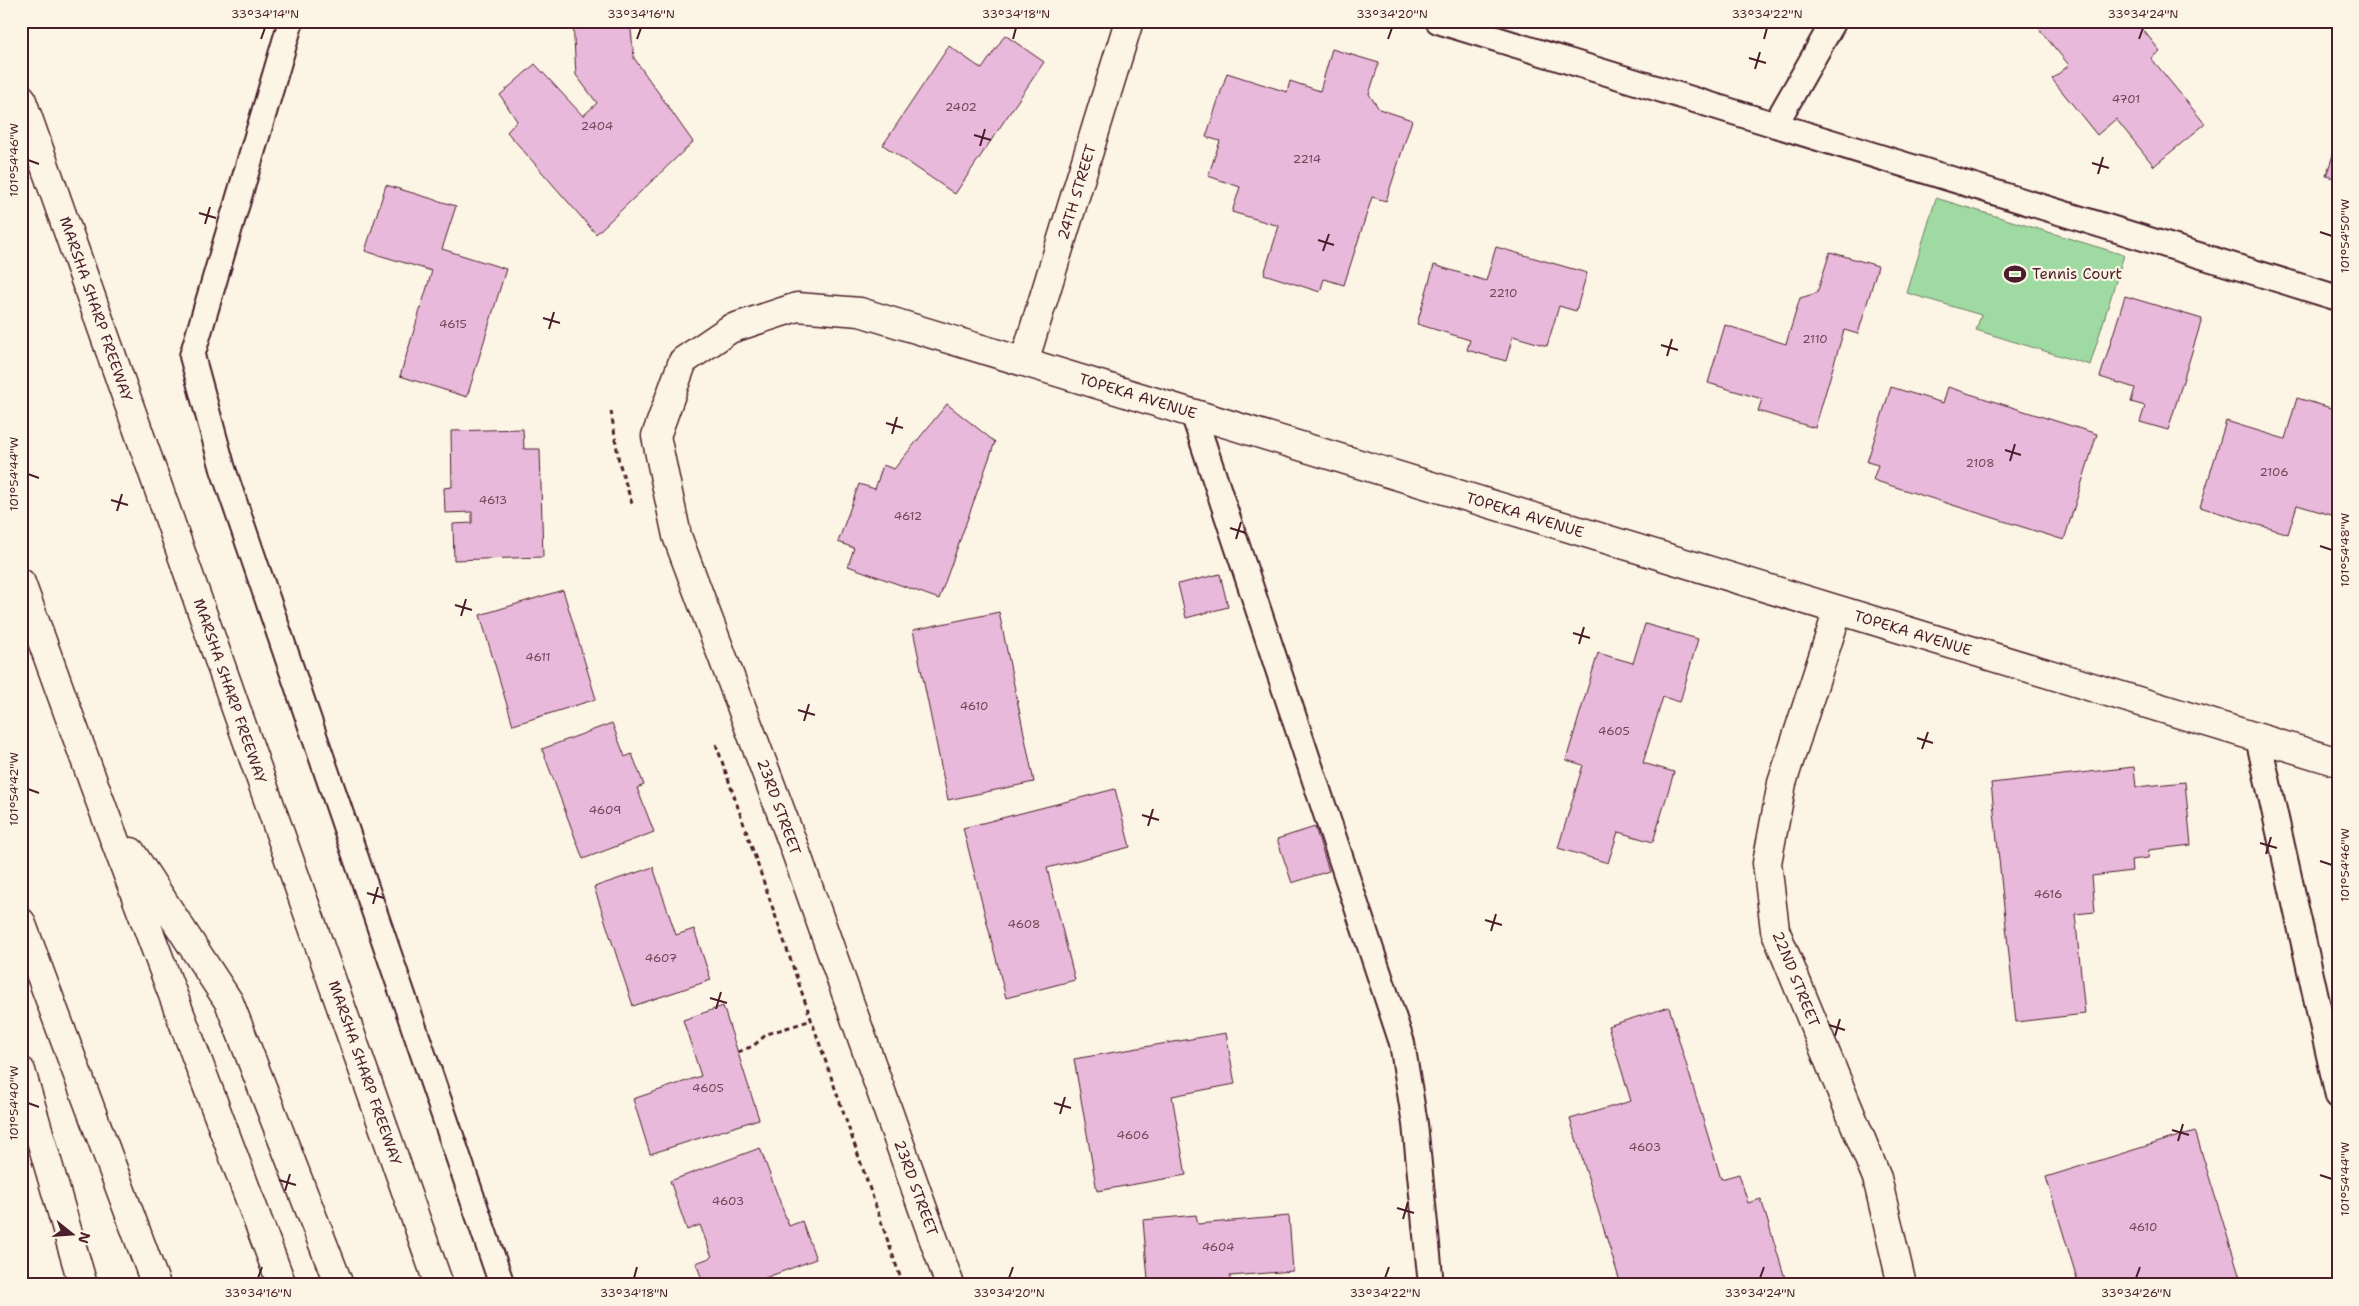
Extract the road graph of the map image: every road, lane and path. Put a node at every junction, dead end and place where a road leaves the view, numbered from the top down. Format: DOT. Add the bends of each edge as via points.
graph roads {
  1 [pos="291,21"];
  2 [pos="1129,21"];
  3 [pos="1438,21"];
  4 [pos="1834,21"];
  5 [pos="21,98"];
  6 [pos="1775,125"];
  7 [pos="2338,298"];
  8 [pos="713,340"];
  9 [pos="1024,362"];
  10 [pos="611,411"];
  11 [pos="1193,413"];
  12 [pos="634,508"];
  13 [pos="21,584"];
  14 [pos="1838,610"];
  15 [pos="714,738"];
  16 [pos="2258,738"];
  17 [pos="2338,762"];
  18 [pos="103,809"];
  19 [pos="21,922"];
  20 [pos="812,1019"];
  21 [pos="738,1052"];
  22 [pos="21,1070"];
  23 [pos="2338,1096"];
  24 [pos="83,1285"];
  25 [pos="156,1285"];
  26 [pos="282,1285"];
  27 [pos="339,1285"];
  28 [pos="439,1285"];
  29 [pos="502,1285"];
  30 [pos="904,1285"];
  31 [pos="950,1285"];
  32 [pos="1431,1285"];
  33 [pos="1902,1285"];
  1 -- 29 [label="lane" via="192,356 222,469"];
  2 -- 9 [label="main road, 24TH STREET"];
  3 -- 6 [label="lane"];
  4 -- 6 [label="lane"];
  5 -- 28 [label="main road, MARSHA SHARP FREEWAY"];
  6 -- 7 [label="lane"];
  8 -- 9 [label="main road, TOPEKA AVENUE" via="730,329 796,307 860,312"];
  8 -- 31 [label="main road, 23RD STREET" via="683,361 656,436 677,536 793,844"];
  9 -- 11 [label="main road, TOPEKA AVENUE"];
  10 -- 12 [label="path" via="619,462"];
  11 -- 14 [label="main road, TOPEKA AVENUE"];
  11 -- 32 [label="lane" via="1402,1043 1415,1124"];
  13 -- 18 [label="main road"];
  14 -- 16 [label="main road, TOPEKA AVENUE"];
  14 -- 33 [label="main road, 22ND STREET" via="1782,784 1767,863 1775,930 1877,1178"];
  15 -- 20 [label="path"];
  16 -- 17 [label="main road, TOPEKA AVENUE"];
  16 -- 23 [label="lane"];
  18 -- 26 [label="main road"];
  18 -- 27 [label="main road" via="229,1002"];
  19 -- 25 [label="main road"];
  20 -- 21 [label="path" via="767,1034 753,1046"];
  20 -- 30 [label="path"];
  22 -- 24 [label="main road"];
}
